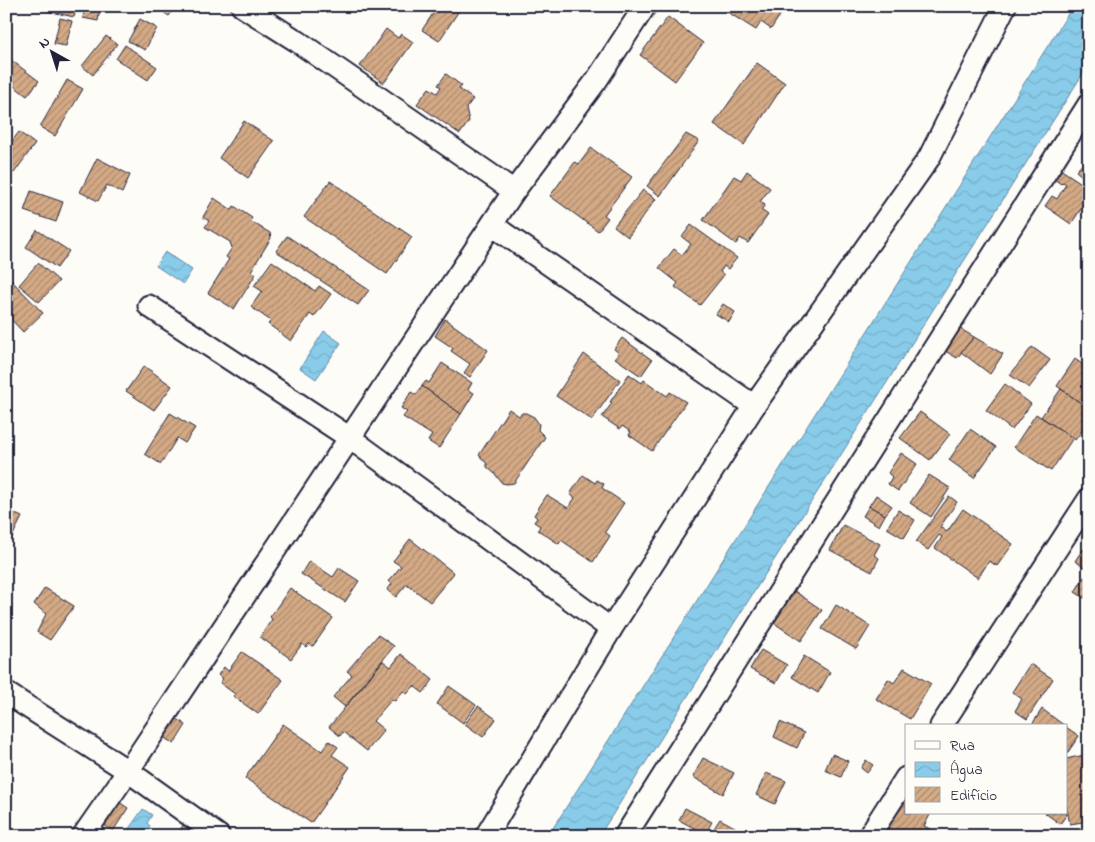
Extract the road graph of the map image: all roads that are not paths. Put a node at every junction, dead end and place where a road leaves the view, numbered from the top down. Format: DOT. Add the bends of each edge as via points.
graph roads {
  1 [pos="242,6"];
  2 [pos="646,6"];
  3 [pos="1004,6"];
  4 [pos="1089,104"];
  5 [pos="514,191"];
  6 [pos="492,225"];
  7 [pos="148,306"];
  8 [pos="754,406"];
  9 [pos="350,438"];
  10 [pos="1089,500"];
  11 [pos="611,629"];
  12 [pos="6,693"];
  13 [pos="942,724"];
  14 [pos="128,772"];
  15 [pos="905,780"];
  16 [pos="82,836"];
  17 [pos="219,836"];
  18 [pos="486,836"];
  19 [pos="625,836"];
  20 [pos="869,836"];
  1 -- 5 [label="street"];
  2 -- 5 [label="street" via="596,81"];
  3 -- 8 [label="street" via="929,158"];
  4 -- 19 [label="street"];
  5 -- 6 [label="street"];
  6 -- 8 [label="street"];
  6 -- 9 [label="street"];
  7 -- 9 [label="street"];
  8 -- 11 [label="street"];
  9 -- 11 [label="street"];
  9 -- 14 [label="street"];
  10 -- 13 [label="street"];
  11 -- 18 [label="street"];
  12 -- 14 [label="street"];
  14 -- 16 [label="street"];
  14 -- 17 [label="street"];
  15 -- 20 [label="street"];
}
